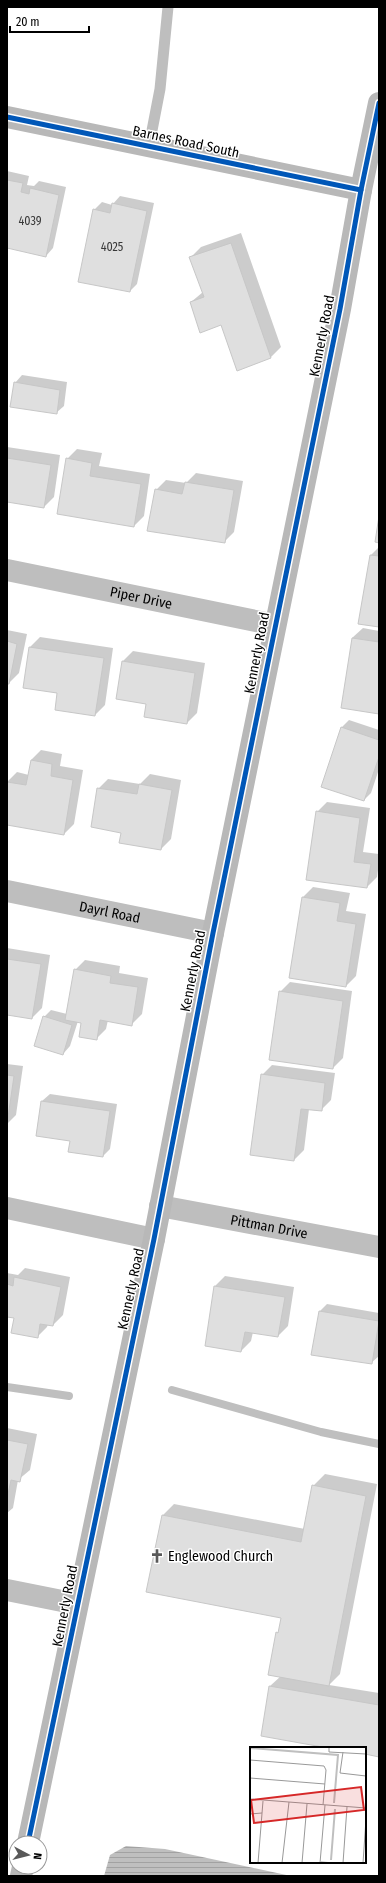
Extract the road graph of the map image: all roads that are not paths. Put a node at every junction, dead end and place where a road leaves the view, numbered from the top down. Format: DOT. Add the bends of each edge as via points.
graph roads {
  1 [pos="168,7"];
  2 [pos="379,103"];
  3 [pos="7,117"];
  4 [pos="149,146"];
  5 [pos="361,190"];
  6 [pos="7,570"];
  7 [pos="275,625"];
  8 [pos="7,890"];
  9 [pos="213,933"];
  10 [pos="160,1206"];
  11 [pos="7,1208"];
  12 [pos="154,1239"];
  13 [pos="379,1247"];
  14 [pos="7,1590"];
  15 [pos="77,1604"];
  16 [pos="30,1835"];
  1 -- 4 [label="lane" via="160,89"];
  2 -- 5 [label="street, Kennerly Road"];
  3 -- 4 [label="street, Barnes Road South"];
  4 -- 5 [label="street, Barnes Road South"];
  5 -- 7 [label="street, Kennerly Road" via="340,309"];
  6 -- 7 [label="street, Piper Drive"];
  7 -- 9 [label="street, Kennerly Road"];
  8 -- 9 [label="street, Dayrl Road"];
  9 -- 10 [label="street, Kennerly Road"];
  10 -- 12 [label="street, Kennerly Road"];
  10 -- 13 [label="street, Pittman Drive"];
  11 -- 12 [label="street"];
  12 -- 15 [label="street, Kennerly Road"];
  14 -- 15 [label="street"];
  15 -- 16 [label="street, Kennerly Road"];
}
